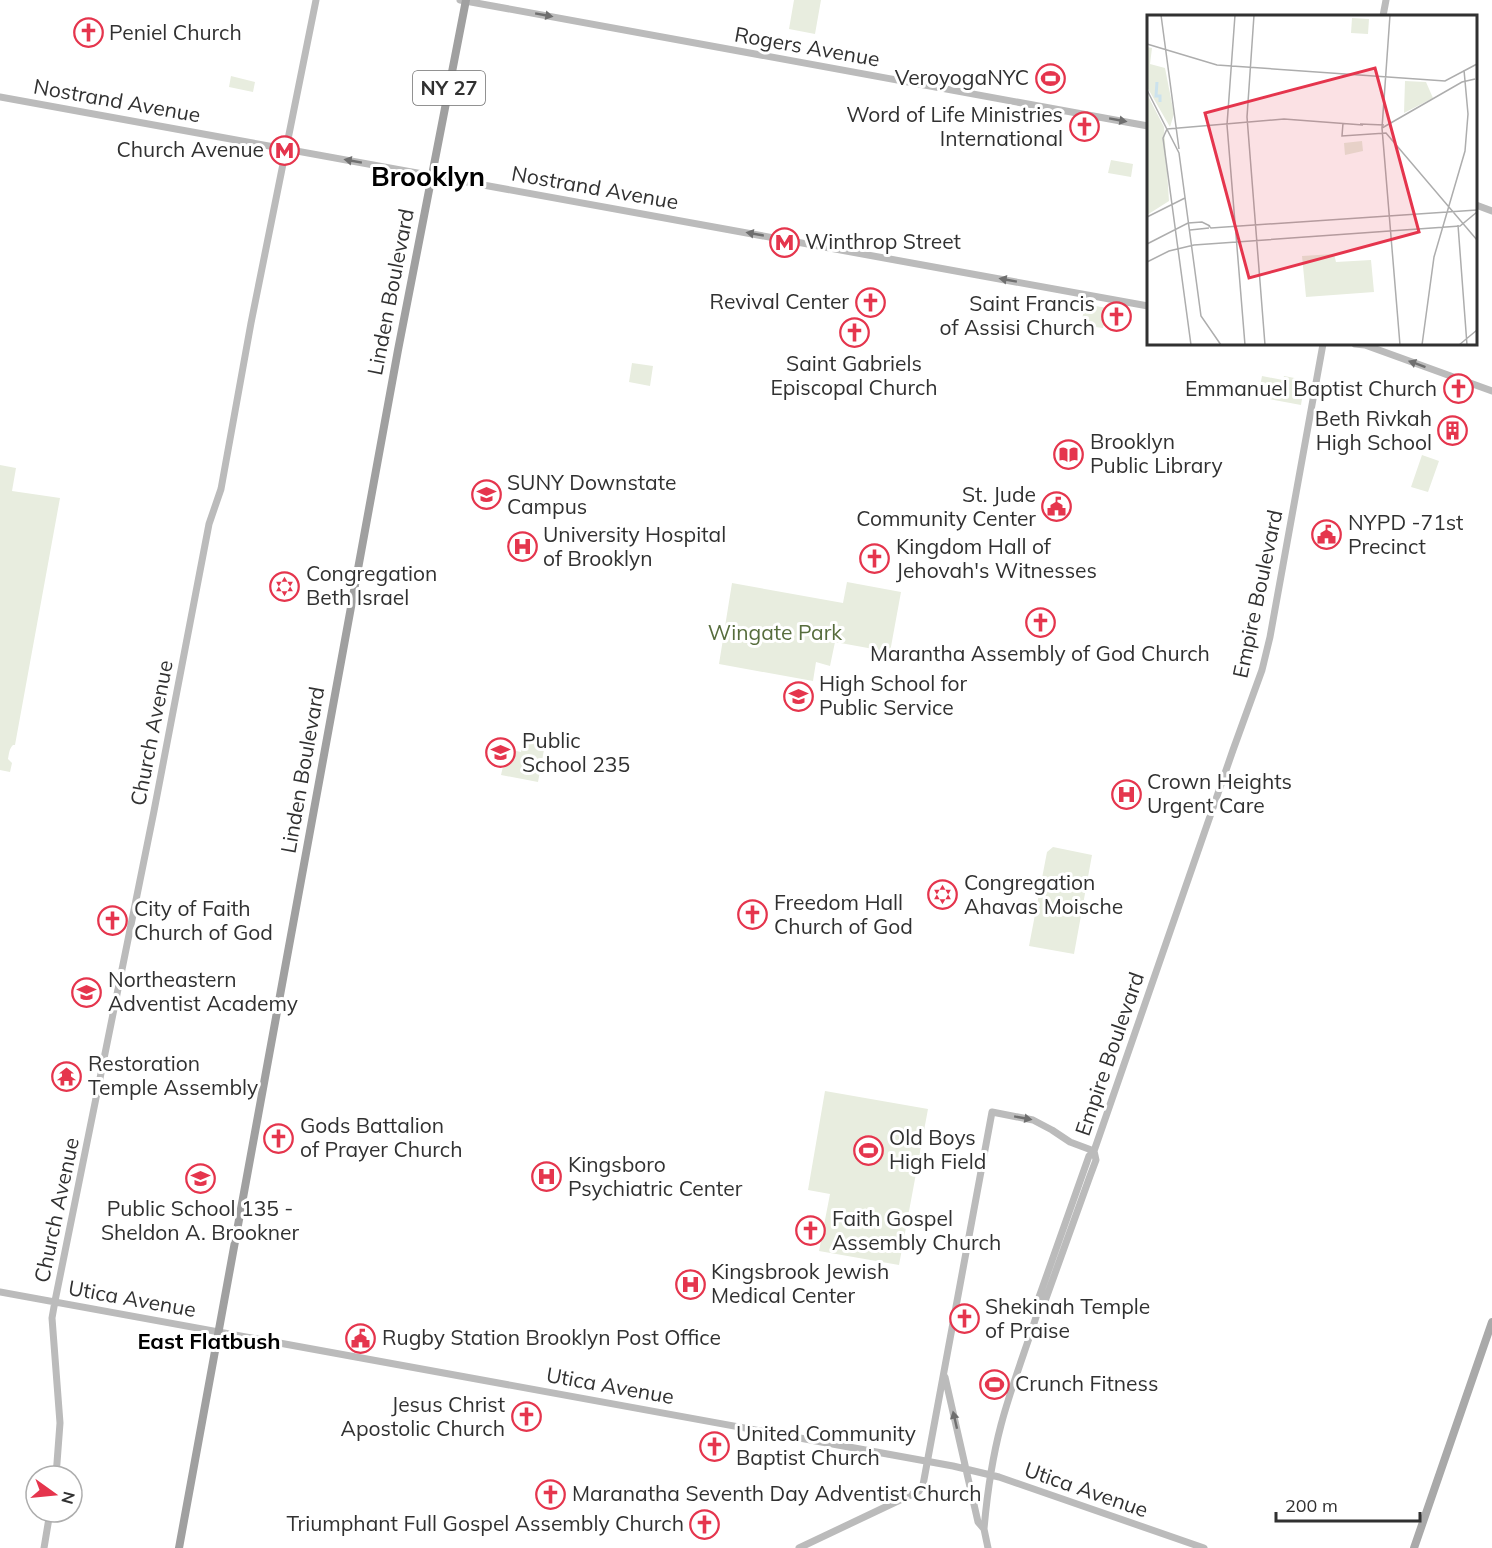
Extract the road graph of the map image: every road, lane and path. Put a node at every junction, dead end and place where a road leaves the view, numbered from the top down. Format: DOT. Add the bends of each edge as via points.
graph roads {
  1 [pos="316,0"];
  2 [pos="464,0"];
  3 [pos="1386,0"];
  4 [pos="1383,15"];
  5 [pos="0,97"];
  6 [pos="1147,126"];
  7 [pos="286,149"];
  8 [pos="432,175"];
  9 [pos="1477,205"];
  10 [pos="1492,211"];
  11 [pos="1147,306"];
  12 [pos="1323,345"];
  13 [pos="1365,345"];
  14 [pos="1492,391"];
  15 [pos="1094,1151"];
  16 [pos="0,1292"];
  17 [pos="55,1302"];
  18 [pos="1492,1322"];
  19 [pos="219,1332"];
  20 [pos="944,1371"];
  21 [pos="928,1461"];
  22 [pos="57,1464"];
  23 [pos="967,1469"];
  24 [pos="991,1475"];
  25 [pos="48,1524"];
  26 [pos="984,1529"];
  27 [pos="44,1548"];
  28 [pos="179,1548"];
  29 [pos="799,1548"];
  30 [pos="988,1548"];
  31 [pos="1204,1548"];
  32 [pos="1413,1548"];
  1 -- 7 [label="main road, Church Avenue"];
  2 -- 6 [label="main road, Rogers Avenue, one-way"];
  2 -- 8 [label="highway, Linden Boulevard / NY 27"];
  3 -- 4 [label="main road"];
  5 -- 7 [label="main road, Nostrand Avenue"];
  8 -- 7 [label="main road, Nostrand Avenue, one-way"];
  7 -- 17 [label="main road, Church Avenue" via="221,489 209,524"];
  11 -- 8 [label="main road, Nostrand Avenue, one-way"];
  8 -- 19 [label="highway, Linden Boulevard / NY 27"];
  9 -- 10 [label="main road"];
  12 -- 15 [label="main road, Empire Boulevard" via="1265,661"];
  14 -- 13 [label="main road, one-way"];
  20 -- 15 [label="main road, one-way" via="992,1112 1033,1120"];
  15 -- 24 [label="main road, Empire Boulevard" via="1038,1300 1038,1311 1000,1428"];
  16 -- 17 [label="main road, Utica Avenue"];
  17 -- 19 [label="main road, Utica Avenue"];
  17 -- 22 [label="main road, Church Avenue" via="52,1318 60,1423"];
  18 -- 32 [label="main road"];
  19 -- 21 [label="main road, Utica Avenue"];
  19 -- 28 [label="highway, Linden Boulevard / NY 27"];
  20 -- 21 [label="main road"];
  23 -- 20 [label="main road, one-way"];
  21 -- 23 [label="main road, Utica Avenue"];
  21 -- 29 [label="main road" via="921,1489"];
  23 -- 24 [label="main road, Utica Avenue"];
  23 -- 26 [label="main road" via="978,1522"];
  24 -- 26 [label="main road, Empire Boulevard"];
  24 -- 31 [label="main road, Utica Avenue"];
  25 -- 27 [label="main road"];
  26 -- 30 [label="main road"];
}
